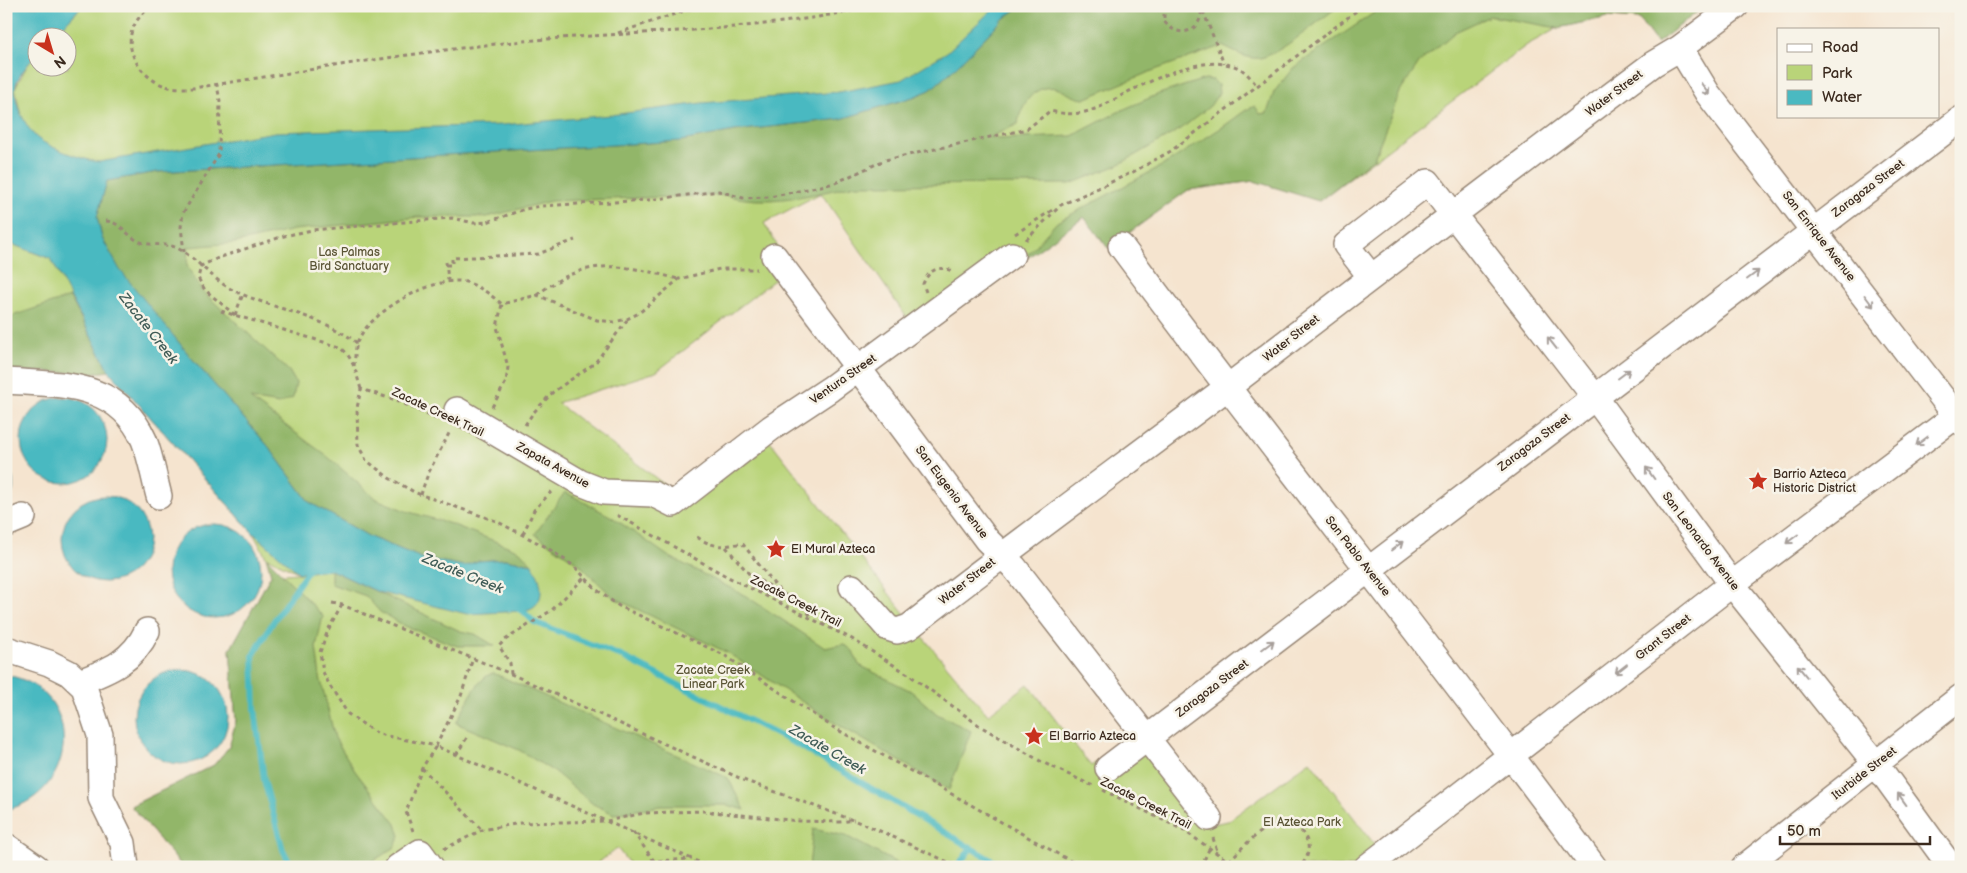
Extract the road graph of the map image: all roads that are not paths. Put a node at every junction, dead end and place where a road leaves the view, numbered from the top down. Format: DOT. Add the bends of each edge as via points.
graph roads {
  1 [pos="1736,6"];
  2 [pos="1680,48"];
  3 [pos="1961,119"];
  4 [pos="1453,214"];
  5 [pos="1814,229"];
  6 [pos="1121,246"];
  7 [pos="1012,255"];
  8 [pos="778,261"];
  9 [pos="1371,277"];
  10 [pos="859,368"];
  11 [pos="6,381"];
  12 [pos="1226,388"];
  13 [pos="1594,396"];
  14 [pos="1959,416"];
  15 [pos="451,419"];
  16 [pos="159,496"];
  17 [pos="674,509"];
  18 [pos="1002,554"];
  19 [pos="1368,568"];
  20 [pos="1732,584"];
  21 [pos="852,587"];
  22 [pos="147,631"];
  23 [pos="6,649"];
  24 [pos="79,682"];
  25 [pos="1961,697"];
  26 [pos="1146,738"];
  27 [pos="1512,754"];
  28 [pos="1876,764"];
  29 [pos="1108,768"];
  30 [pos="1209,818"];
  31 [pos="6,846"];
  32 [pos="426,859"];
  33 [pos="36,867"];
  34 [pos="126,867"];
  35 [pos="398,867"];
  36 [pos="1367,867"];
  37 [pos="1594,867"];
  38 [pos="1744,867"];
  39 [pos="1951,867"];
  1 -- 2 [label="street, Water Street"];
  2 -- 4 [label="street, Water Street" via="1653,64"];
  2 -- 5 [label="street, San Enrique Avenue, one-way" via="1708,94"];
  3 -- 5 [label="street, Zaragoza Street"];
  4 -- 9 [label="street, Water Street"];
  4 -- 9 [label="street, San Leonardo Avenue" via="1428,182 1346,245"];
  13 -- 4 [label="street, San Leonardo Avenue, one-way"];
  13 -- 5 [label="street, Zaragoza Street, one-way"];
  5 -- 14 [label="street, San Enrique Avenue, one-way"];
  6 -- 12 [label="street, San Pablo Avenue"];
  7 -- 10 [label="street, Ventura Street"];
  8 -- 10 [label="street, San Eugenio Avenue"];
  9 -- 12 [label="street, Water Street"];
  10 -- 17 [label="street, Ventura Street" via="771,428"];
  10 -- 18 [label="street, San Eugenio Avenue" via="987,540"];
  11 -- 16 [label="street" via="80,387 106,398 123,410 132,419 144,442"];
  12 -- 18 [label="street, Water Street"];
  12 -- 19 [label="street, San Pablo Avenue"];
  19 -- 13 [label="street, Zaragoza Street, one-way"];
  20 -- 13 [label="street, San Leonardo Avenue, one-way"];
  14 -- 20 [label="street, Grant Street, one-way"];
  15 -- 17 [label="street, Zapata Avenue" via="482,424 581,483 604,492 653,494"];
  18 -- 21 [label="street, Water Street" via="909,627 897,631 888,628"];
  18 -- 26 [label="street, San Eugenio Avenue"];
  26 -- 19 [label="street, Zaragoza Street, one-way"];
  19 -- 27 [label="street, San Pablo Avenue"];
  20 -- 27 [label="street, Grant Street, one-way"];
  28 -- 20 [label="street, San Leonardo Avenue, one-way"];
  22 -- 24 [label="street" via="131,655 118,666"];
  23 -- 24 [label="street" via="49,664"];
  24 -- 34 [label="street" via="84,687 100,735 101,798 123,843"];
  25 -- 28 [label="street, Iturbide Street"];
  26 -- 29 [label="street, Zaragoza Street"];
  26 -- 30 [label="street, San Eugenio Avenue"];
  27 -- 36 [label="street, Grant Street"];
  27 -- 37 [label="street, San Pablo Avenue"];
  28 -- 38 [label="street, Iturbide Street"];
  39 -- 28 [label="street, San Leonardo Avenue, one-way"];
  31 -- 33 [label="street"];
  32 -- 35 [label="street"];
}
